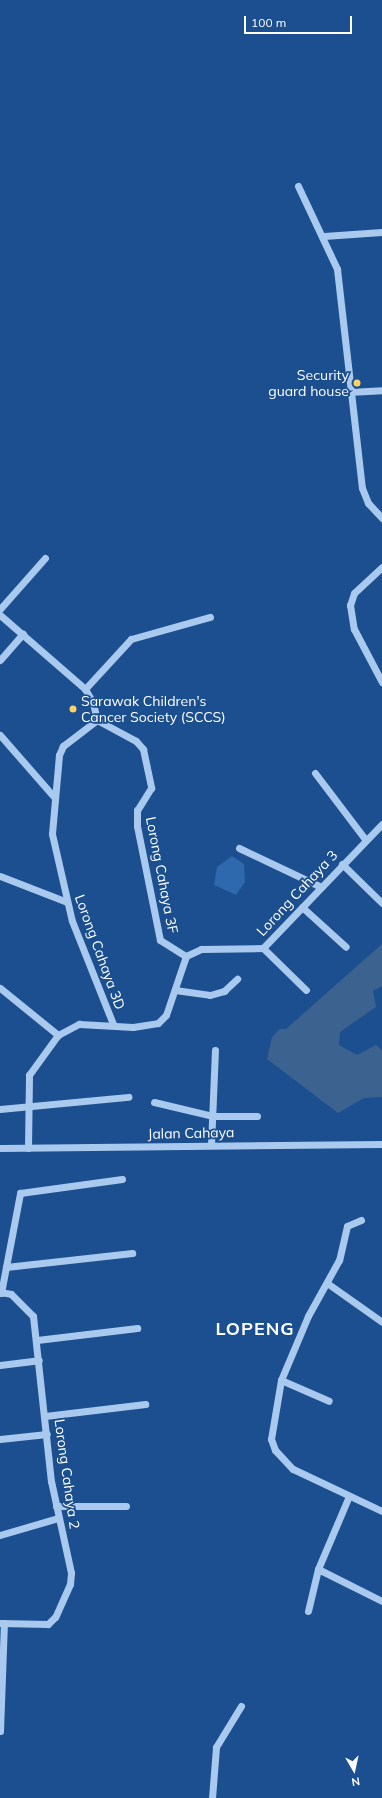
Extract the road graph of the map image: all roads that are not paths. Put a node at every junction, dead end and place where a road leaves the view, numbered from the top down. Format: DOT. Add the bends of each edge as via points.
graph roads {
  1 [pos="298,186"];
  2 [pos="382,232"];
  3 [pos="324,236"];
  4 [pos="382,390"];
  5 [pos="349,392"];
  6 [pos="382,518"];
  7 [pos="46,558"];
  8 [pos="382,567"];
  9 [pos="0,609"];
  10 [pos="0,615"];
  11 [pos="210,617"];
  12 [pos="22,634"];
  13 [pos="0,660"];
  14 [pos="382,682"];
  15 [pos="85,689"];
  16 [pos="98,720"];
  17 [pos="0,735"];
  18 [pos="315,774"];
  19 [pos="54,797"];
  20 [pos="382,824"];
  21 [pos="364,839"];
  22 [pos="239,848"];
  23 [pos="342,864"];
  24 [pos="0,876"];
  25 [pos="321,887"];
  26 [pos="67,902"];
  27 [pos="382,903"];
  28 [pos="302,907"];
  29 [pos="346,947"];
  30 [pos="263,948"];
  31 [pos="186,956"];
  32 [pos="237,979"];
  33 [pos="0,988"];
  34 [pos="175,990"];
  35 [pos="306,990"];
  36 [pos="113,1024"];
  37 [pos="58,1035"];
  38 [pos="215,1050"];
  39 [pos="128,1097"];
  40 [pos="154,1102"];
  41 [pos="28,1108"];
  42 [pos="0,1109"];
  43 [pos="213,1116"];
  44 [pos="257,1116"];
  45 [pos="382,1144"];
  46 [pos="212,1145"];
  47 [pos="0,1148"];
  48 [pos="28,1148"];
  49 [pos="122,1179"];
  50 [pos="362,1220"];
  51 [pos="132,1253"];
  52 [pos="6,1267"];
  53 [pos="328,1283"];
  54 [pos="1,1292"];
  55 [pos="382,1322"];
  56 [pos="136,1328"];
  57 [pos="37,1340"];
  58 [pos="39,1360"];
  59 [pos="0,1365"];
  60 [pos="281,1380"];
  61 [pos="329,1400"];
  62 [pos="145,1404"];
  63 [pos="45,1416"];
  64 [pos="47,1434"];
  65 [pos="0,1439"];
  66 [pos="349,1496"];
  67 [pos="56,1506"];
  68 [pos="126,1506"];
  69 [pos="381,1508"];
  70 [pos="58,1518"];
  71 [pos="0,1534"];
  72 [pos="318,1569"];
  73 [pos="382,1601"];
  74 [pos="308,1611"];
  75 [pos="2,1623"];
  76 [pos="241,1706"];
  77 [pos="0,1731"];
  78 [pos="212,1798"];
  1 -- 3 [label="street"];
  2 -- 3 [label="street"];
  3 -- 5 [label="street" via="340,282"];
  4 -- 5 [label="street"];
  5 -- 6 [label="street" via="362,488 368,503"];
  7 -- 9 [label="street"];
  8 -- 14 [label="street" via="354,593 350,605 354,629"];
  10 -- 12 [label="street"];
  11 -- 15 [label="street" via="131,639"];
  12 -- 13 [label="street"];
  12 -- 15 [label="street"];
  15 -- 16 [label="street"];
  16 -- 19 [label="street, Lorong Cahaya 3D" via="63,746"];
  16 -- 31 [label="street, Lorong Cahaya 3F" via="136,741 143,749 151,788 137,810 137,826 160,940"];
  17 -- 19 [label="street"];
  18 -- 21 [label="street"];
  19 -- 26 [label="street, Lorong Cahaya 3D" via="52,834"];
  20 -- 21 [label="street, Lorong Cahaya 3"];
  21 -- 23 [label="street, Lorong Cahaya 3"];
  22 -- 25 [label="street"];
  23 -- 25 [label="street, Lorong Cahaya 3"];
  23 -- 27 [label="street"];
  24 -- 26 [label="street"];
  25 -- 28 [label="street, Lorong Cahaya 3"];
  26 -- 36 [label="street, Lorong Cahaya 3D"];
  28 -- 29 [label="street"];
  28 -- 30 [label="street, Lorong Cahaya 3"];
  30 -- 31 [label="street, Lorong Cahaya 3" via="201,949"];
  30 -- 35 [label="street"];
  31 -- 34 [label="street"];
  32 -- 34 [label="street" via="224,991 210,995"];
  33 -- 37 [label="street"];
  34 -- 36 [label="street" via="166,1015 158,1023 133,1027"];
  36 -- 37 [label="street" via="78,1024"];
  37 -- 41 [label="street" via="29,1075"];
  38 -- 43 [label="street"];
  39 -- 41 [label="street"];
  40 -- 43 [label="street"];
  41 -- 42 [label="street"];
  41 -- 48 [label="street"];
  43 -- 44 [label="street"];
  43 -- 46 [label="street"];
  45 -- 46 [label="street, Jalan Cahaya"];
  46 -- 48 [label="street, Jalan Cahaya"];
  47 -- 48 [label="street, Jalan Cahaya"];
  49 -- 52 [label="street" via="20,1193"];
  50 -- 53 [label="street" via="348,1226 342,1237 339,1260"];
  51 -- 52 [label="street"];
  52 -- 54 [label="street"];
  53 -- 55 [label="street"];
  53 -- 60 [label="street" via="308,1316"];
  54 -- 57 [label="street, Lorong Cahaya 2" via="22,1302 33,1316"];
  56 -- 57 [label="street"];
  57 -- 58 [label="street, Lorong Cahaya 2"];
  58 -- 59 [label="street"];
  58 -- 63 [label="street, Lorong Cahaya 2"];
  60 -- 61 [label="street"];
  60 -- 66 [label="street" via="270,1439 275,1450 293,1470"];
  62 -- 63 [label="street"];
  63 -- 64 [label="street, Lorong Cahaya 2"];
  64 -- 65 [label="street"];
  64 -- 67 [label="street, Lorong Cahaya 2"];
  66 -- 69 [label="street"];
  66 -- 72 [label="street"];
  67 -- 68 [label="street"];
  67 -- 70 [label="street, Lorong Cahaya 2"];
  70 -- 71 [label="street"];
  70 -- 75 [label="street, Lorong Cahaya 2" via="70,1572 70,1584 55,1617 48,1624 37,1626"];
  72 -- 73 [label="street"];
  72 -- 74 [label="street"];
  75 -- 77 [label="street"];
  76 -- 78 [label="street" via="216,1747"];
}
